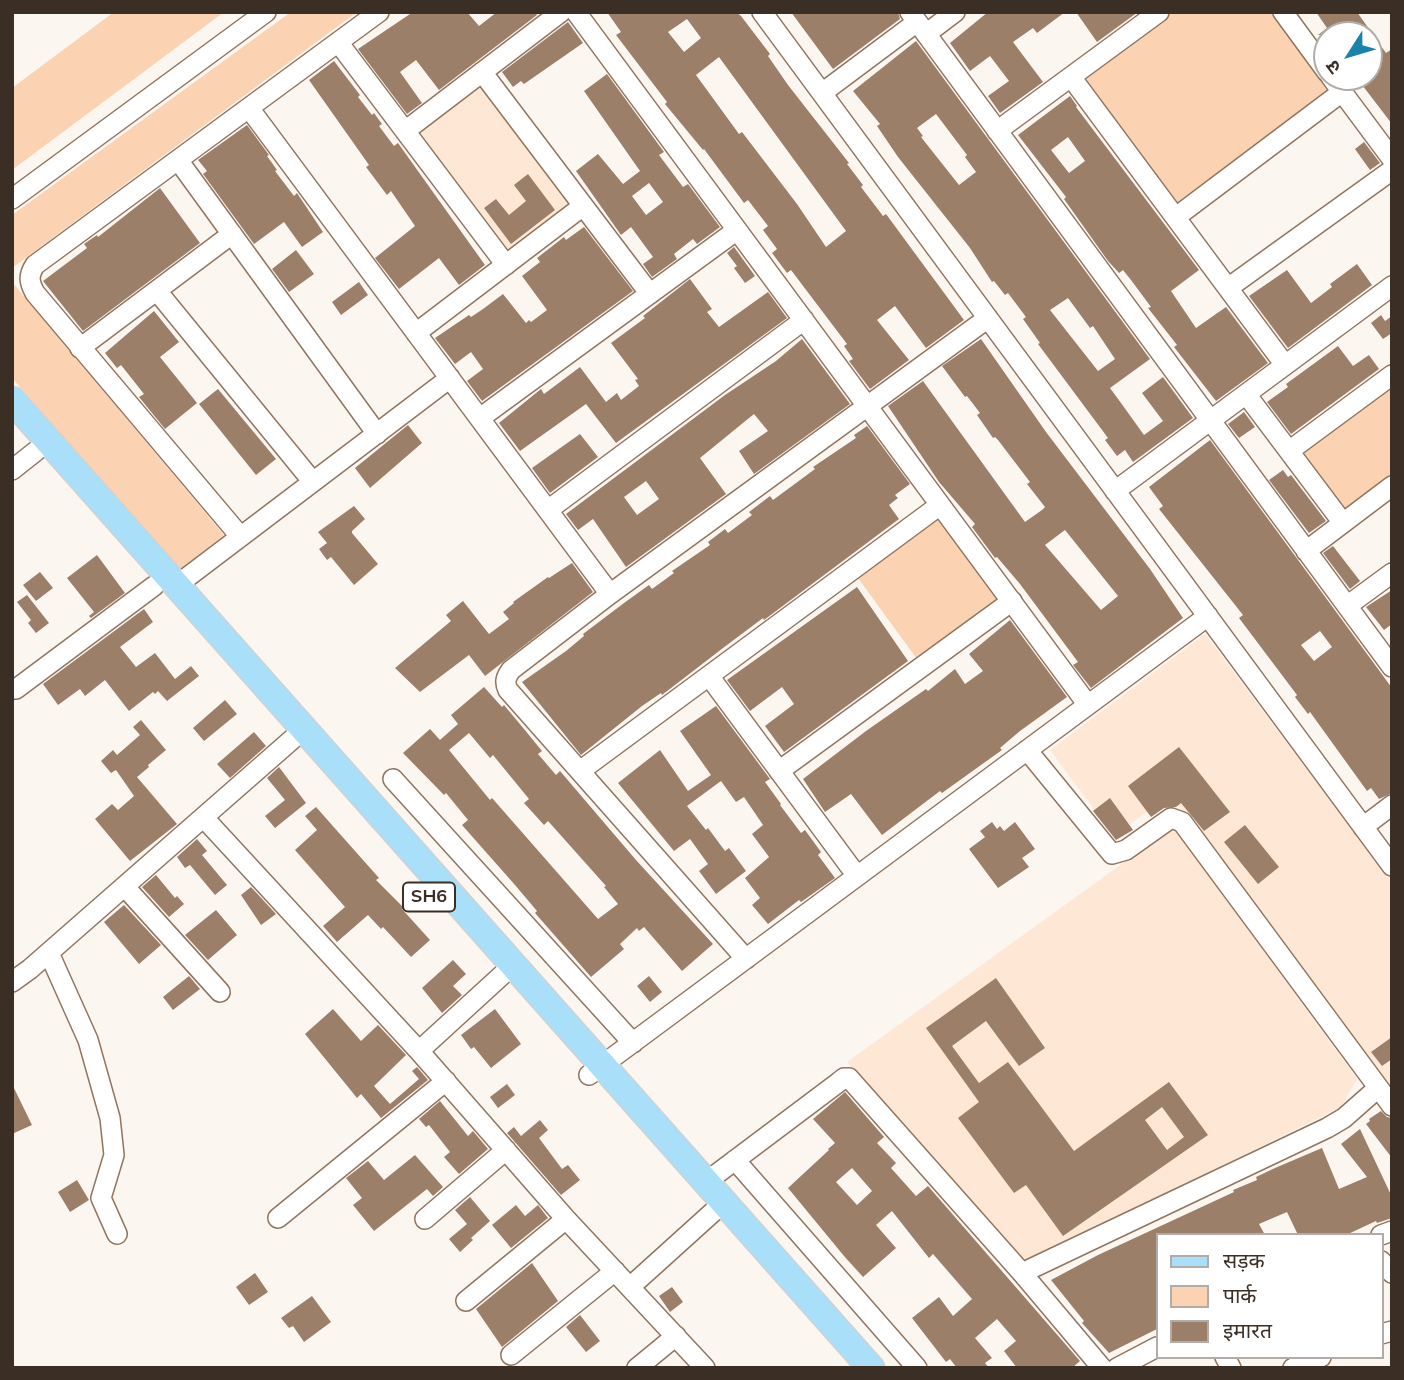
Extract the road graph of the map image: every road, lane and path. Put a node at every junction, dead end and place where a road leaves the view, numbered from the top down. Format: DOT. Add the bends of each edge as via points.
graph roads {
  1 [pos="266,12"];
  2 [pos="379,12"];
  3 [pos="561,12"];
  4 [pos="576,12"];
  5 [pos="762,12"];
  6 [pos="955,12"];
  7 [pos="1159,12"];
  8 [pos="1283,12"];
  9 [pos="918,23"];
  10 [pos="338,43"];
  11 [pos="1313,53"];
  12 [pos="482,72"];
  13 [pos="1071,77"];
  14 [pos="1330,91"];
  15 [pos="1341,91"];
  16 [pos="822,93"];
  17 [pos="249,108"];
  18 [pos="405,131"];
  19 [pos="998,131"];
  20 [pos="1392,159"];
  21 [pos="178,160"];
  22 [pos="1392,170"];
  23 [pos="12,199"];
  24 [pos="583,206"];
  25 [pos="1176,217"];
  26 [pos="737,230"];
  27 [pos="232,234"];
  28 [pos="506,265"];
  29 [pos="1392,286"];
  30 [pos="1228,288"];
  31 [pos="156,291"];
  32 [pos="650,294"];
  33 [pos="988,318"];
  34 [pos="804,320"];
  35 [pos="416,333"];
  36 [pos="80,348"];
  37 [pos="1285,365"];
  38 [pos="1392,375"];
  39 [pos="450,378"];
  40 [pos="1246,394"];
  41 [pos="12,400"];
  42 [pos="867,406"];
  43 [pos="480,418"];
  44 [pos="1210,420"];
  45 [pos="12,425"];
  46 [pos="377,433"];
  47 [pos="36,452"];
  48 [pos="1289,452"];
  49 [pos="12,470"];
  50 [pos="313,482"];
  51 [pos="1392,485"];
  52 [pos="1115,491"];
  53 [pos="940,505"];
  54 [pos="548,510"];
  55 [pos="1343,523"];
  56 [pos="240,536"];
  57 [pos="1306,551"];
  58 [pos="1392,572"];
  59 [pos="165,586"];
  60 [pos="610,594"];
  61 [pos="1012,601"];
  62 [pos="1347,606"];
  63 [pos="1208,616"];
  64 [pos="1392,667"];
  65 [pos="709,676"];
  66 [pos="16,690"];
  67 [pos="1088,705"];
  68 [pos="298,735"];
  69 [pos="1027,750"];
  70 [pos="580,771"];
  71 [pos="779,771"];
  72 [pos="393,779"];
  73 [pos="1392,805"];
  74 [pos="204,818"];
  75 [pos="1363,827"];
  76 [pos="1392,866"];
  77 [pos="857,876"];
  78 [pos="125,887"];
  79 [pos="49,953"];
  80 [pos="746,959"];
  81 [pos="507,971"];
  82 [pos="12,982"];
  83 [pos="220,992"];
  84 [pos="633,1043"];
  85 [pos="419,1051"];
  86 [pos="595,1070"];
  87 [pos="446,1081"];
  88 [pos="1378,1088"];
  89 [pos="1392,1106"];
  90 [pos="506,1150"];
  91 [pos="735,1160"];
  92 [pos="706,1182"];
  93 [pos="717,1208"];
  94 [pos="278,1219"];
  95 [pos="425,1219"];
  96 [pos="566,1219"];
  97 [pos="117,1234"];
  98 [pos="615,1271"];
  99 [pos="1022,1273"];
  100 [pos="631,1286"];
  101 [pos="466,1301"];
  102 [pos="676,1336"];
  103 [pos="1156,1348"];
  104 [pos="511,1354"];
  105 [pos="1316,1359"];
  106 [pos="637,1368"];
  107 [pos="705,1368"];
  108 [pos="849,1368"];
  109 [pos="871,1368"];
  110 [pos="917,1368"];
  111 [pos="1102,1368"];
  112 [pos="1117,1368"];
  113 [pos="1293,1368"];
  1 -- 23 [label="street"];
  2 -- 10 [label="street"];
  3 -- 12 [label="street"];
  4 -- 26 [label="street"];
  5 -- 16 [label="street"];
  6 -- 9 [label="street"];
  7 -- 13 [label="street"];
  8 -- 11 [label="street"];
  9 -- 16 [label="street"];
  9 -- 19 [label="street"];
  10 -- 17 [label="street"];
  10 -- 18 [label="street"];
  12 -- 18 [label="street"];
  12 -- 24 [label="street"];
  13 -- 19 [label="street"];
  13 -- 25 [label="street"];
  14 -- 25 [label="street"];
  15 -- 20 [label="street"];
  16 -- 33 [label="street"];
  17 -- 21 [label="street"];
  17 -- 35 [label="street"];
  18 -- 28 [label="street"];
  19 -- 44 [label="street"];
  21 -- 27 [label="street"];
  21 -- 36 [label="street" via="35,265 29,274 35,293"];
  22 -- 30 [label="street"];
  24 -- 28 [label="street"];
  24 -- 32 [label="street"];
  25 -- 30 [label="street"];
  26 -- 32 [label="street"];
  26 -- 34 [label="street"];
  27 -- 31 [label="street"];
  27 -- 46 [label="street"];
  28 -- 35 [label="street"];
  29 -- 37 [label="street"];
  30 -- 37 [label="street"];
  31 -- 36 [label="street"];
  31 -- 50 [label="street"];
  32 -- 43 [label="street"];
  33 -- 42 [label="street"];
  33 -- 52 [label="street"];
  34 -- 42 [label="street"];
  34 -- 54 [label="street"];
  35 -- 39 [label="street"];
  36 -- 56 [label="street"];
  37 -- 40 [label="street"];
  38 -- 48 [label="street"];
  39 -- 43 [label="street"];
  39 -- 46 [label="street"];
  40 -- 44 [label="street"];
  40 -- 48 [label="street"];
  41 -- 59 [label="main road, SH6"];
  42 -- 53 [label="street"];
  42 -- 60 [label="street"];
  43 -- 54 [label="street"];
  44 -- 52 [label="street"];
  44 -- 57 [label="street"];
  45 -- 47 [label="main road, SH6"];
  46 -- 50 [label="street"];
  47 -- 49 [label="street"];
  47 -- 59 [label="main road, SH6"];
  48 -- 55 [label="street"];
  50 -- 56 [label="street"];
  51 -- 55 [label="street"];
  52 -- 63 [label="street"];
  53 -- 61 [label="street"];
  53 -- 65 [label="street"];
  54 -- 60 [label="street"];
  55 -- 57 [label="street"];
  56 -- 59 [label="street"];
  57 -- 62 [label="street"];
  58 -- 62 [label="street"];
  59 -- 66 [label="street"];
  59 -- 68 [label="main road, SH6"];
  60 -- 70 [label="street" via="506,677 508,690"];
  61 -- 67 [label="street"];
  61 -- 71 [label="street"];
  62 -- 64 [label="street"];
  63 -- 67 [label="street"];
  63 -- 75 [label="street"];
  65 -- 70 [label="street"];
  65 -- 71 [label="street"];
  67 -- 69 [label="street"];
  68 -- 74 [label="street"];
  68 -- 81 [label="main road, SH6"];
  69 -- 77 [label="street"];
  69 -- 88 [label="street" via="1112,854 1126,850 1171,818 1182,822"];
  70 -- 80 [label="street"];
  71 -- 77 [label="street"];
  72 -- 84 [label="street"];
  73 -- 75 [label="street"];
  74 -- 78 [label="street"];
  74 -- 85 [label="street"];
  75 -- 76 [label="street"];
  77 -- 80 [label="street"];
  78 -- 79 [label="street"];
  78 -- 83 [label="street"];
  79 -- 82 [label="street"];
  79 -- 97 [label="street" via="88,1040 110,1118 114,1155 101,1198"];
  80 -- 84 [label="street"];
  81 -- 85 [label="street"];
  81 -- 86 [label="main road, SH6"];
  84 -- 86 [label="street"];
  85 -- 87 [label="street"];
  86 -- 92 [label="main road, SH6"];
  86 -- 93 [label="main road, SH6"];
  87 -- 90 [label="street"];
  87 -- 94 [label="street"];
  88 -- 89 [label="street"];
  88 -- 99 [label="street" via="1326,1128"];
  90 -- 95 [label="street"];
  90 -- 96 [label="street"];
  91 -- 92 [label="street"];
  91 -- 99 [label="street" via="849,1078"];
  91 -- 110 [label="street"];
  92 -- 93 [label="main road, SH6"];
  93 -- 100 [label="street"];
  93 -- 108 [label="main road, SH6"];
  93 -- 109 [label="main road, SH6"];
  96 -- 98 [label="street"];
  96 -- 101 [label="street"];
  98 -- 100 [label="street"];
  98 -- 104 [label="street"];
  99 -- 111 [label="street"];
  100 -- 102 [label="street"];
  102 -- 106 [label="street"];
  102 -- 107 [label="street"];
  103 -- 112 [label="street"];
  105 -- 113 [label="street"];
}
